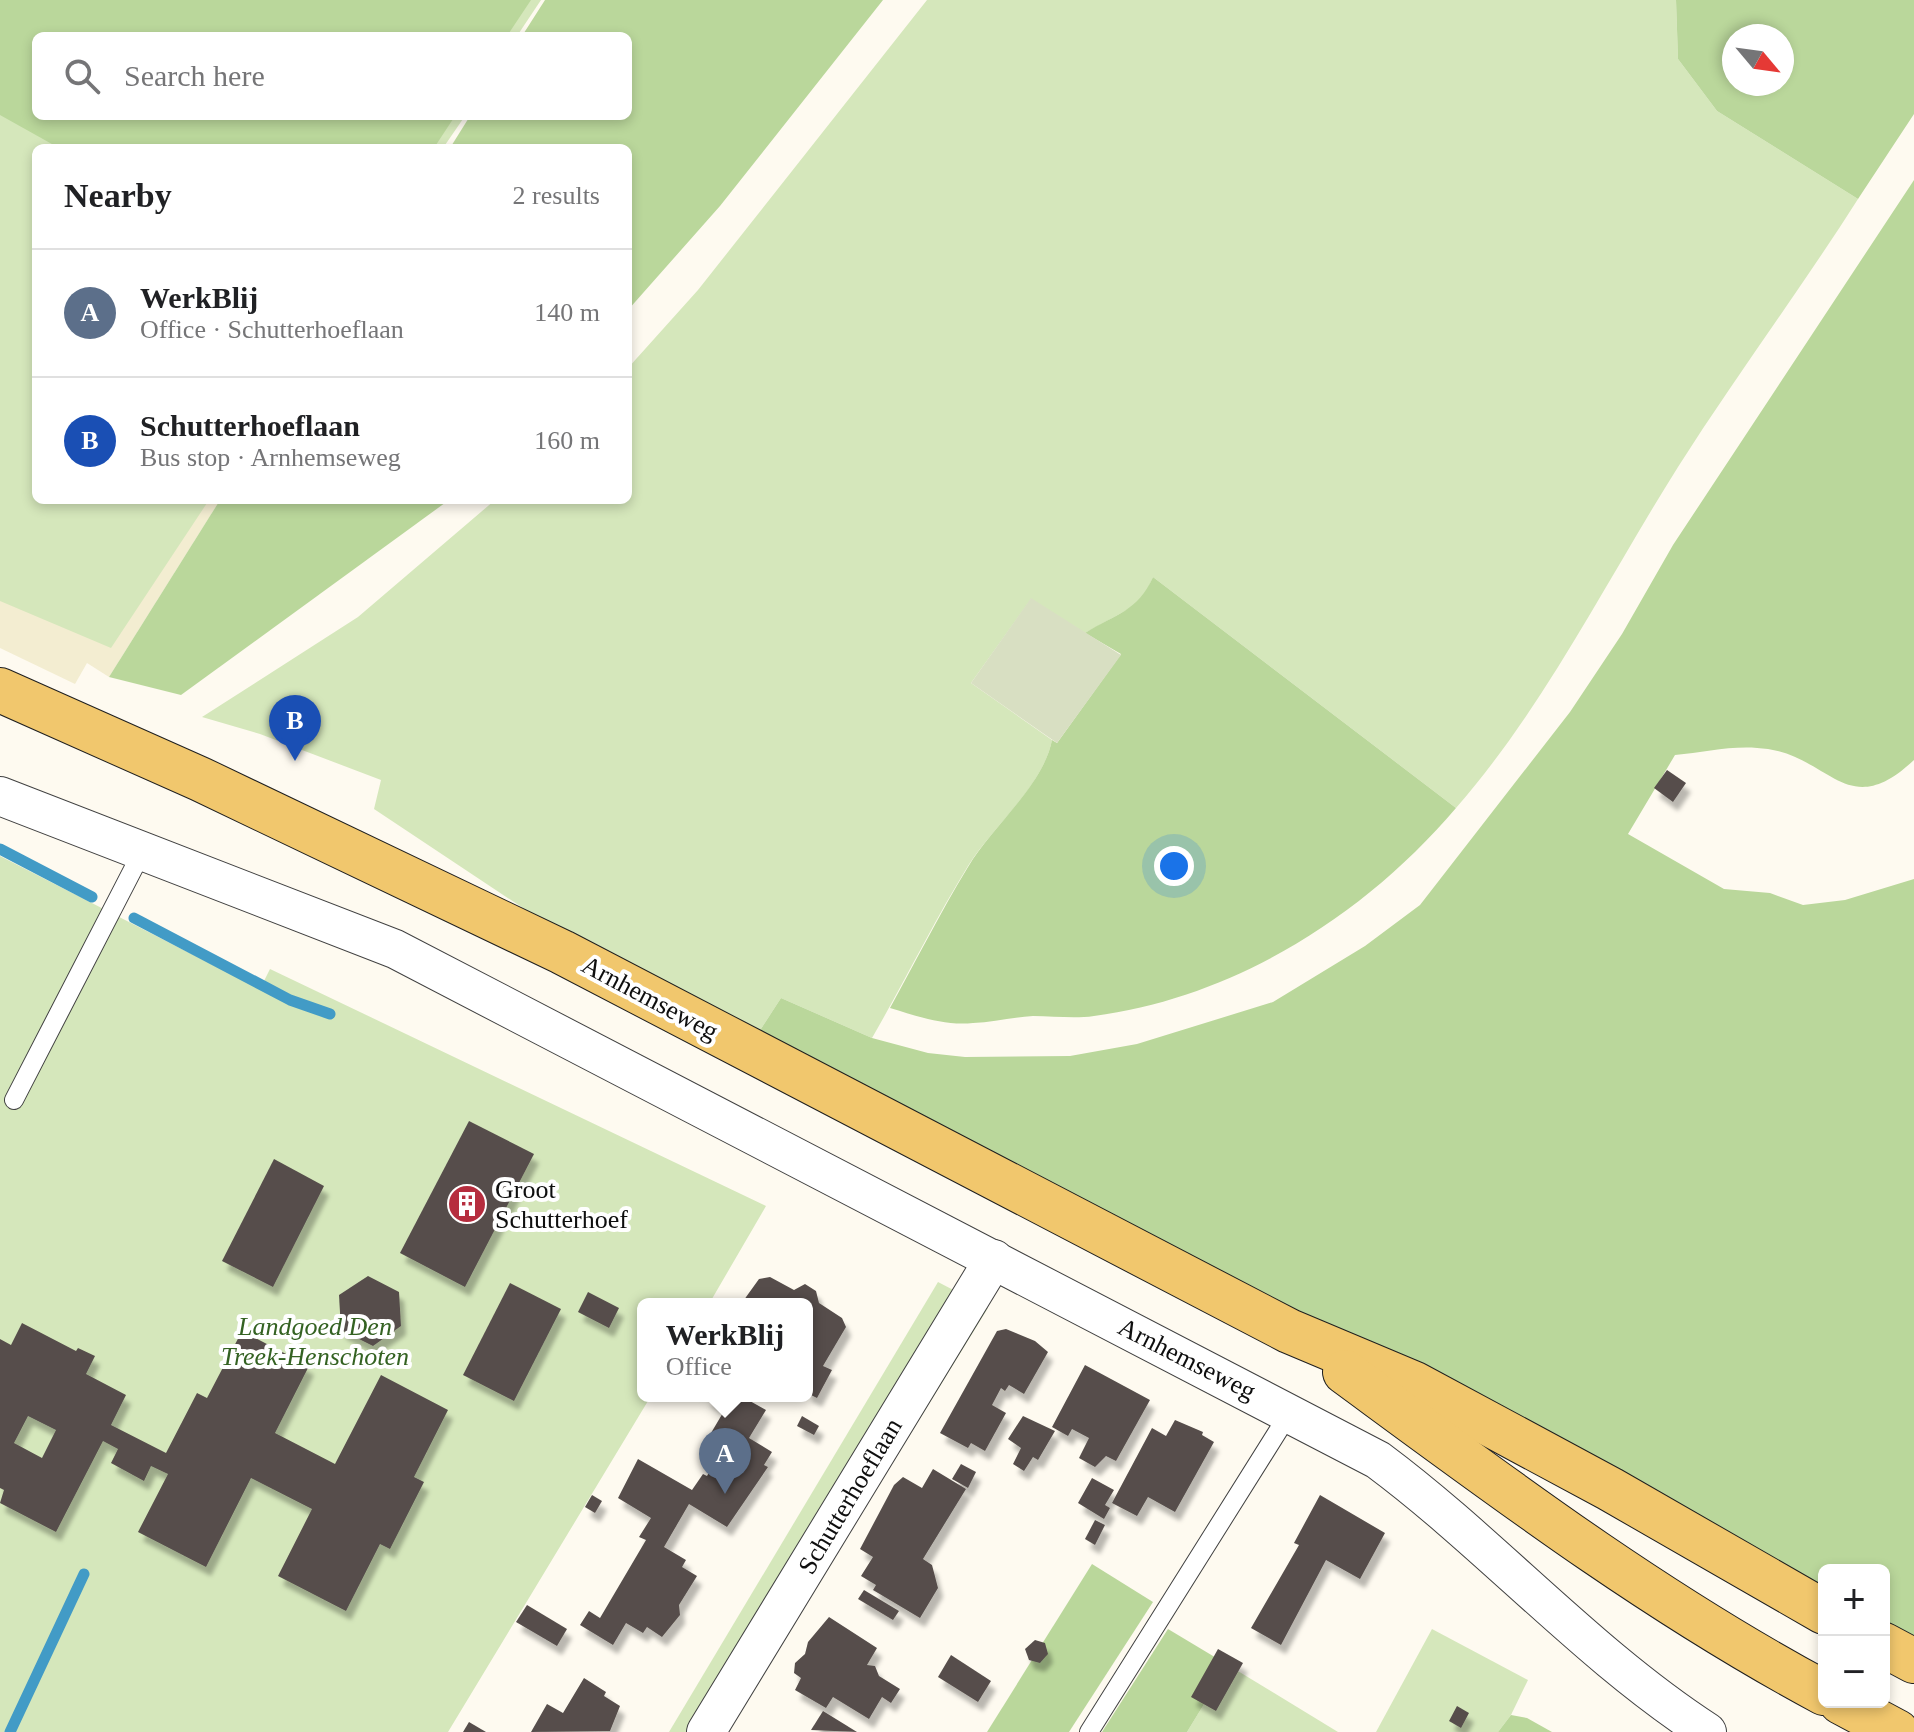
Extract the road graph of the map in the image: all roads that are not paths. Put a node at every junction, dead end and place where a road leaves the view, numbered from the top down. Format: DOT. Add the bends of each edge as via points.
graph roads {
  1 [pos="0,690"];
  2 [pos="0,796"];
  3 [pos="143,850"];
  4 [pos="14,1100"];
  5 [pos="994,1259"];
  6 [pos="1289,1331"];
  7 [pos="1290,1412"];
  8 [pos="1818,1609"];
  9 [pos="1890,1648"];
  10 [pos="1914,1661"];
  11 [pos="1818,1690"];
  12 [pos="1852,1708"];
  13 [pos="706,1732"];
  14 [pos="1089,1732"];
  15 [pos="1707,1732"];
  16 [pos="1897,1732"];
  1 -- 6 [label="main road, Arnhemseweg" via="188,773 562,952"];
  2 -- 3 [label="street, Arnhemseweg"];
  3 -- 4 [label="lane"];
  3 -- 5 [label="street, Arnhemseweg" via="422,962"];
  5 -- 7 [label="street, Arnhemseweg"];
  5 -- 13 [label="street, Schutterhoeflaan"];
  6 -- 8 [label="main road, Arnhemseweg" via="1415,1384"];
  6 -- 11 [label="main road, Arnhemseweg" via="1514,1497 1673,1605"];
  7 -- 14 [label="lane"];
  7 -- 15 [label="street, Arnhemseweg" via="1378,1460 1438,1504 1562,1620"];
  9 -- 10 [label="main road"];
  12 -- 16 [label="main road"];
}
